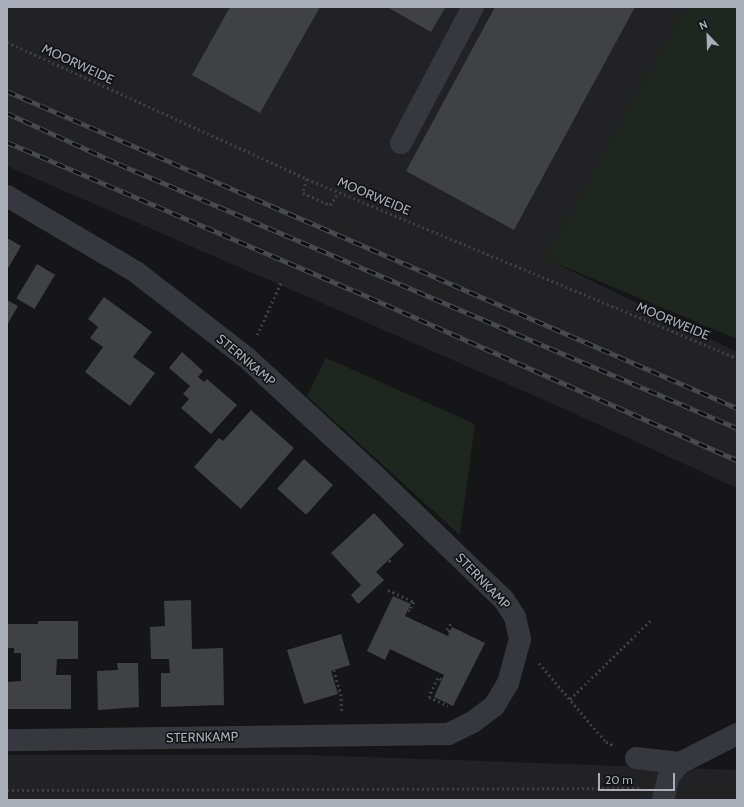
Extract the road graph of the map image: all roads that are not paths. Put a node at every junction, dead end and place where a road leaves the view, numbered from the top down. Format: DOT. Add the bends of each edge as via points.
graph roads {
  1 [pos="472,7"];
  2 [pos="400,144"];
  3 [pos="7,196"];
  4 [pos="737,734"];
  5 [pos="7,740"];
  6 [pos="636,758"];
  7 [pos="680,763"];
  8 [pos="663,800"];
  1 -- 2 [label="street"];
  3 -- 5 [label="street, STERNKAMP" via="136,272 247,358 370,471 504,600 516,617 520,639 508,682 494,706 473,722 448,734"];
  4 -- 7 [label="street"];
  6 -- 7 [label="street"];
  7 -- 8 [label="street" via="669,776"];
}
